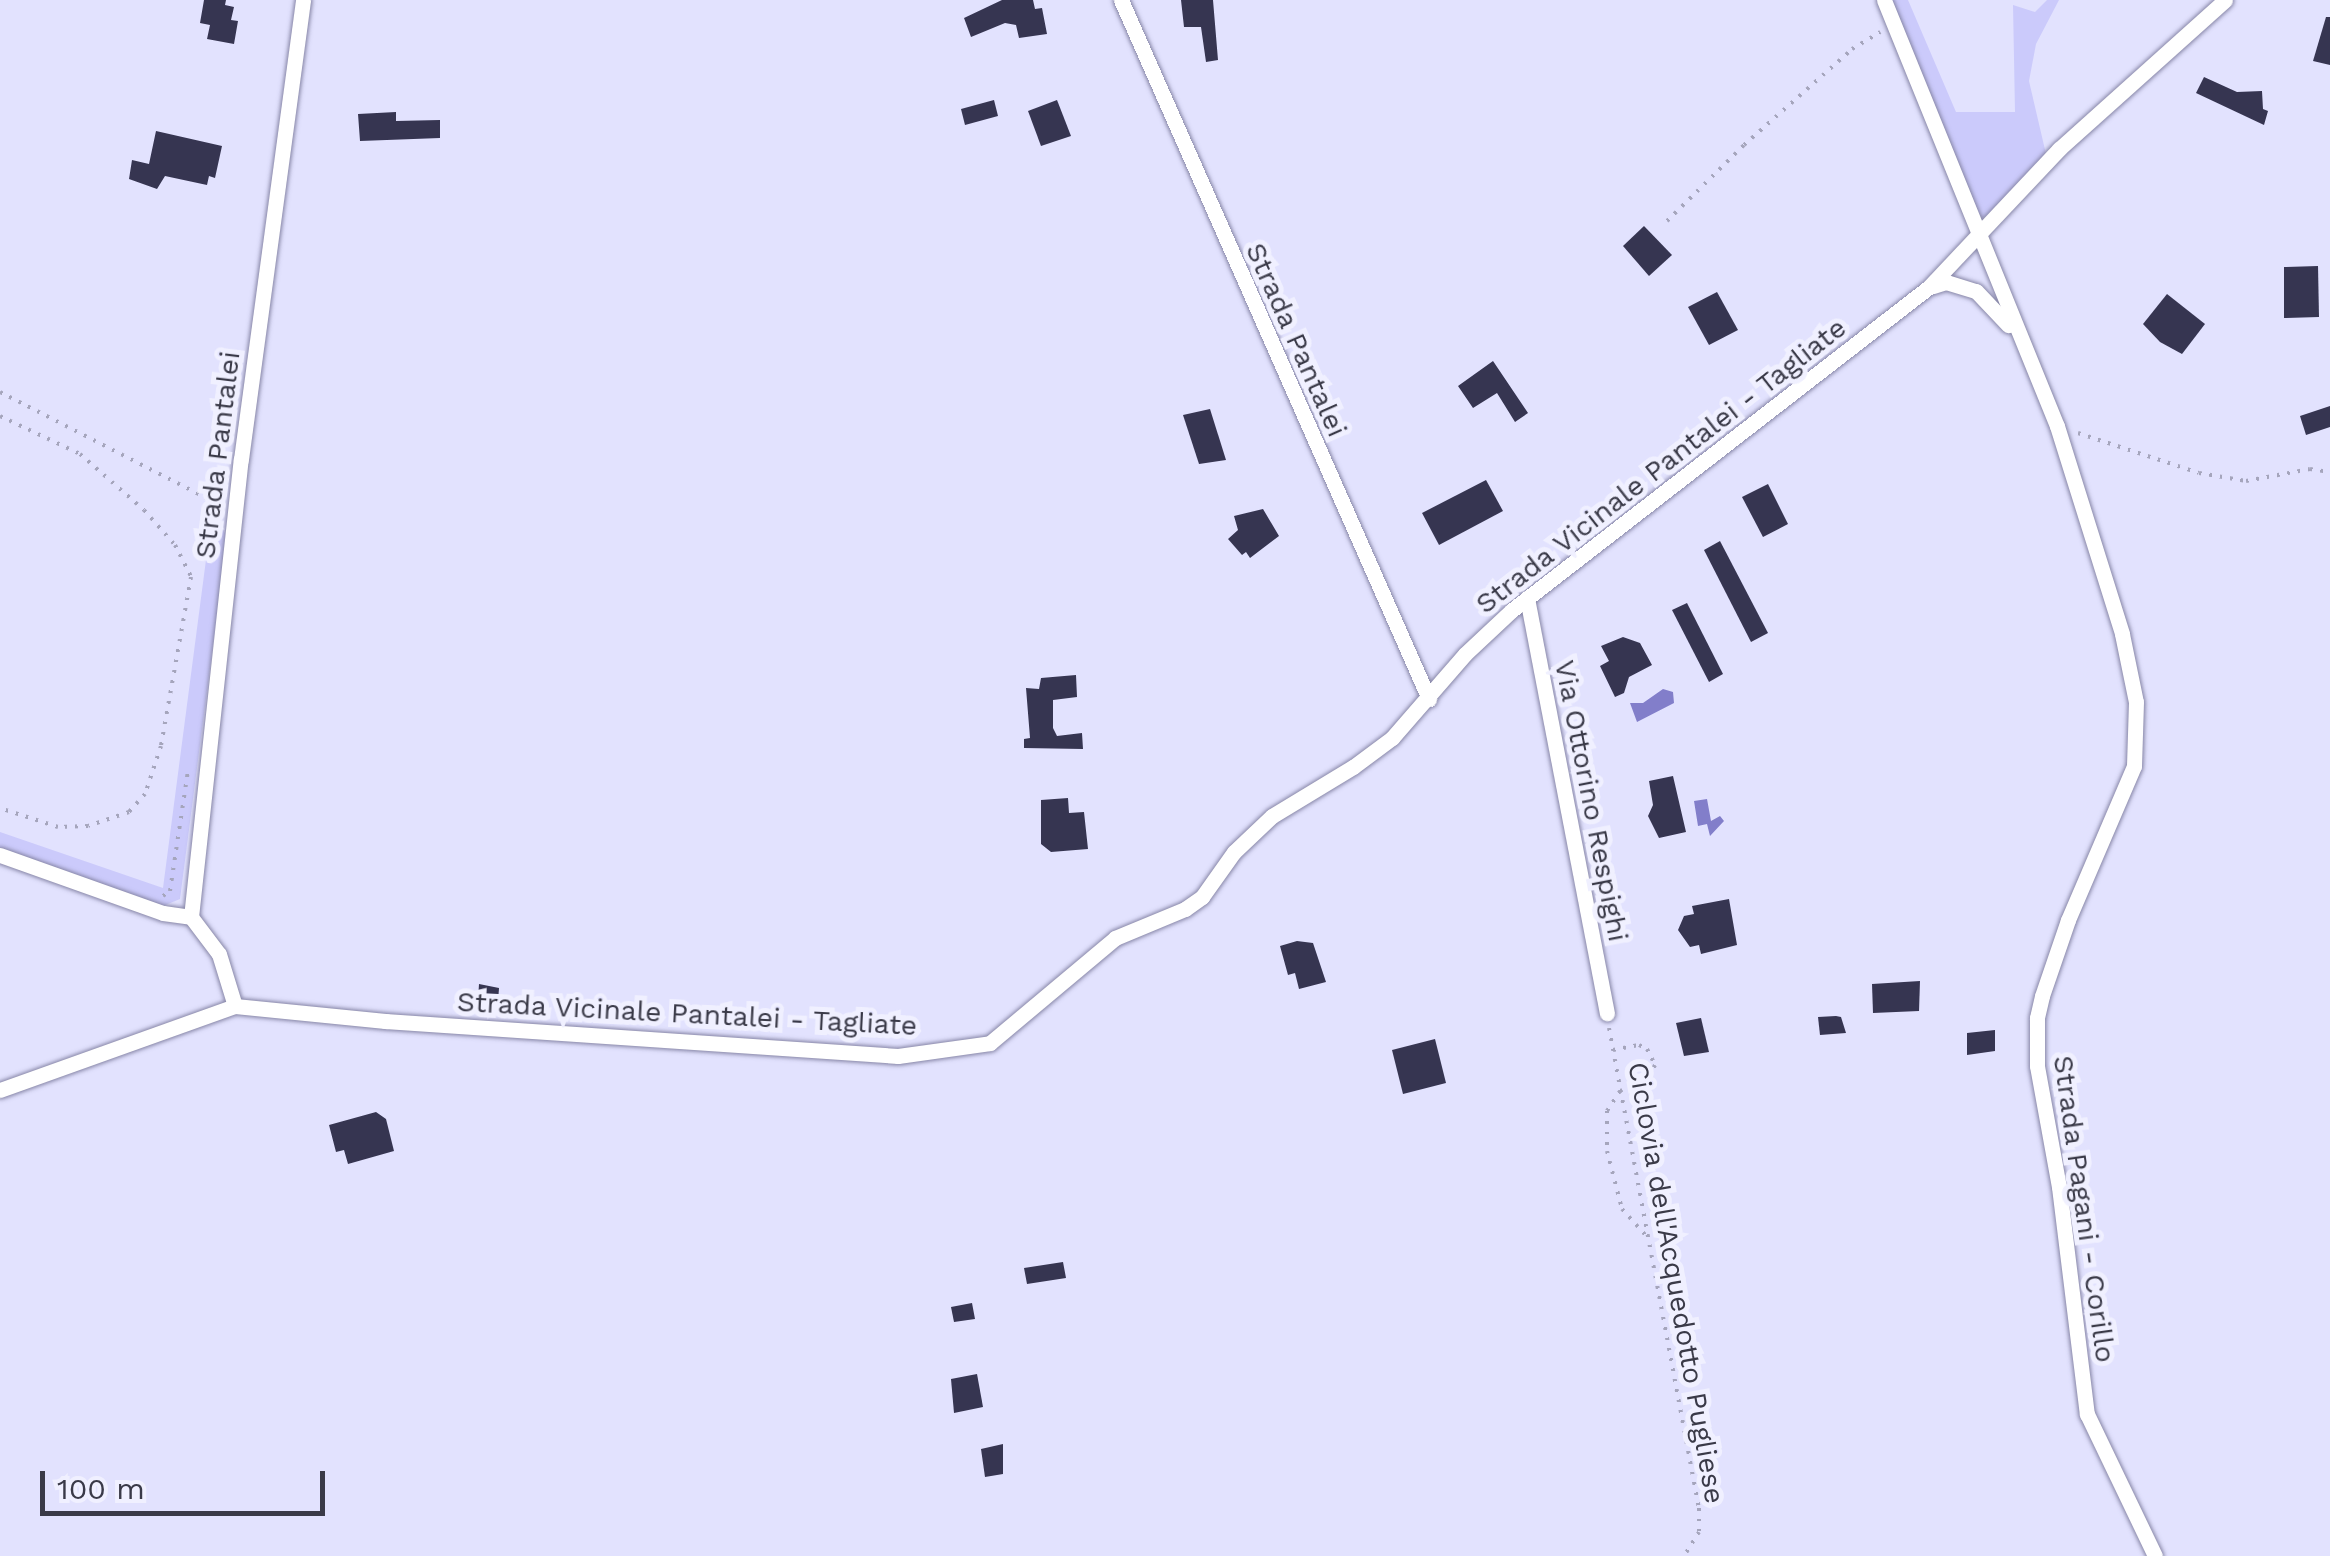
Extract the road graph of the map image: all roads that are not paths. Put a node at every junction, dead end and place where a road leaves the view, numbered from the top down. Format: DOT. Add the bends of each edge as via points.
graph roads {
  1 [pos="303,0"];
  2 [pos="1121,0"];
  3 [pos="1884,0"];
  4 [pos="2225,0"];
  5 [pos="1980,238"];
  6 [pos="1929,287"];
  7 [pos="2027,353"];
  8 [pos="1526,598"];
  9 [pos="1429,698"];
  10 [pos="0,855"];
  11 [pos="191,917"];
  12 [pos="235,1006"];
  13 [pos="1607,1014"];
  14 [pos="0,1090"];
  15 [pos="2155,1556"];
  1 -- 11 [label="street, Strada Pantalei"];
  2 -- 9 [label="street, Strada Pantalei"];
  3 -- 5 [label="street, Strada Pagani - Corillo"];
  4 -- 5 [label="street, Strada Vicinale Pantalei - Tagliate" via="2058,149"];
  5 -- 6 [label="street, Strada Vicinale Pantalei - Tagliate"];
  5 -- 7 [label="street, Strada Pagani - Corillo"];
  6 -- 7 [label="street" via="1946,282 1976,290"];
  6 -- 8 [label="street, Strada Vicinale Pantalei - Tagliate"];
  7 -- 15 [label="street, Strada Pagani - Corillo" via="2057,426 2122,634 2138,738 2116,818 2068,920 2042,996 2037,1066 2087,1414"];
  8 -- 9 [label="street, Strada Vicinale Pantalei - Tagliate"];
  8 -- 13 [label="street, Via Ottorino Respighi"];
  9 -- 12 [label="street, Strada Vicinale Pantalei - Tagliate" via="1392,738 1272,816 1234,852 1202,897 1115,938 1007,1033 973,1049 898,1056"];
  10 -- 11 [label="street"];
  11 -- 12 [label="street" via="219,954"];
  12 -- 14 [label="street"];
}
